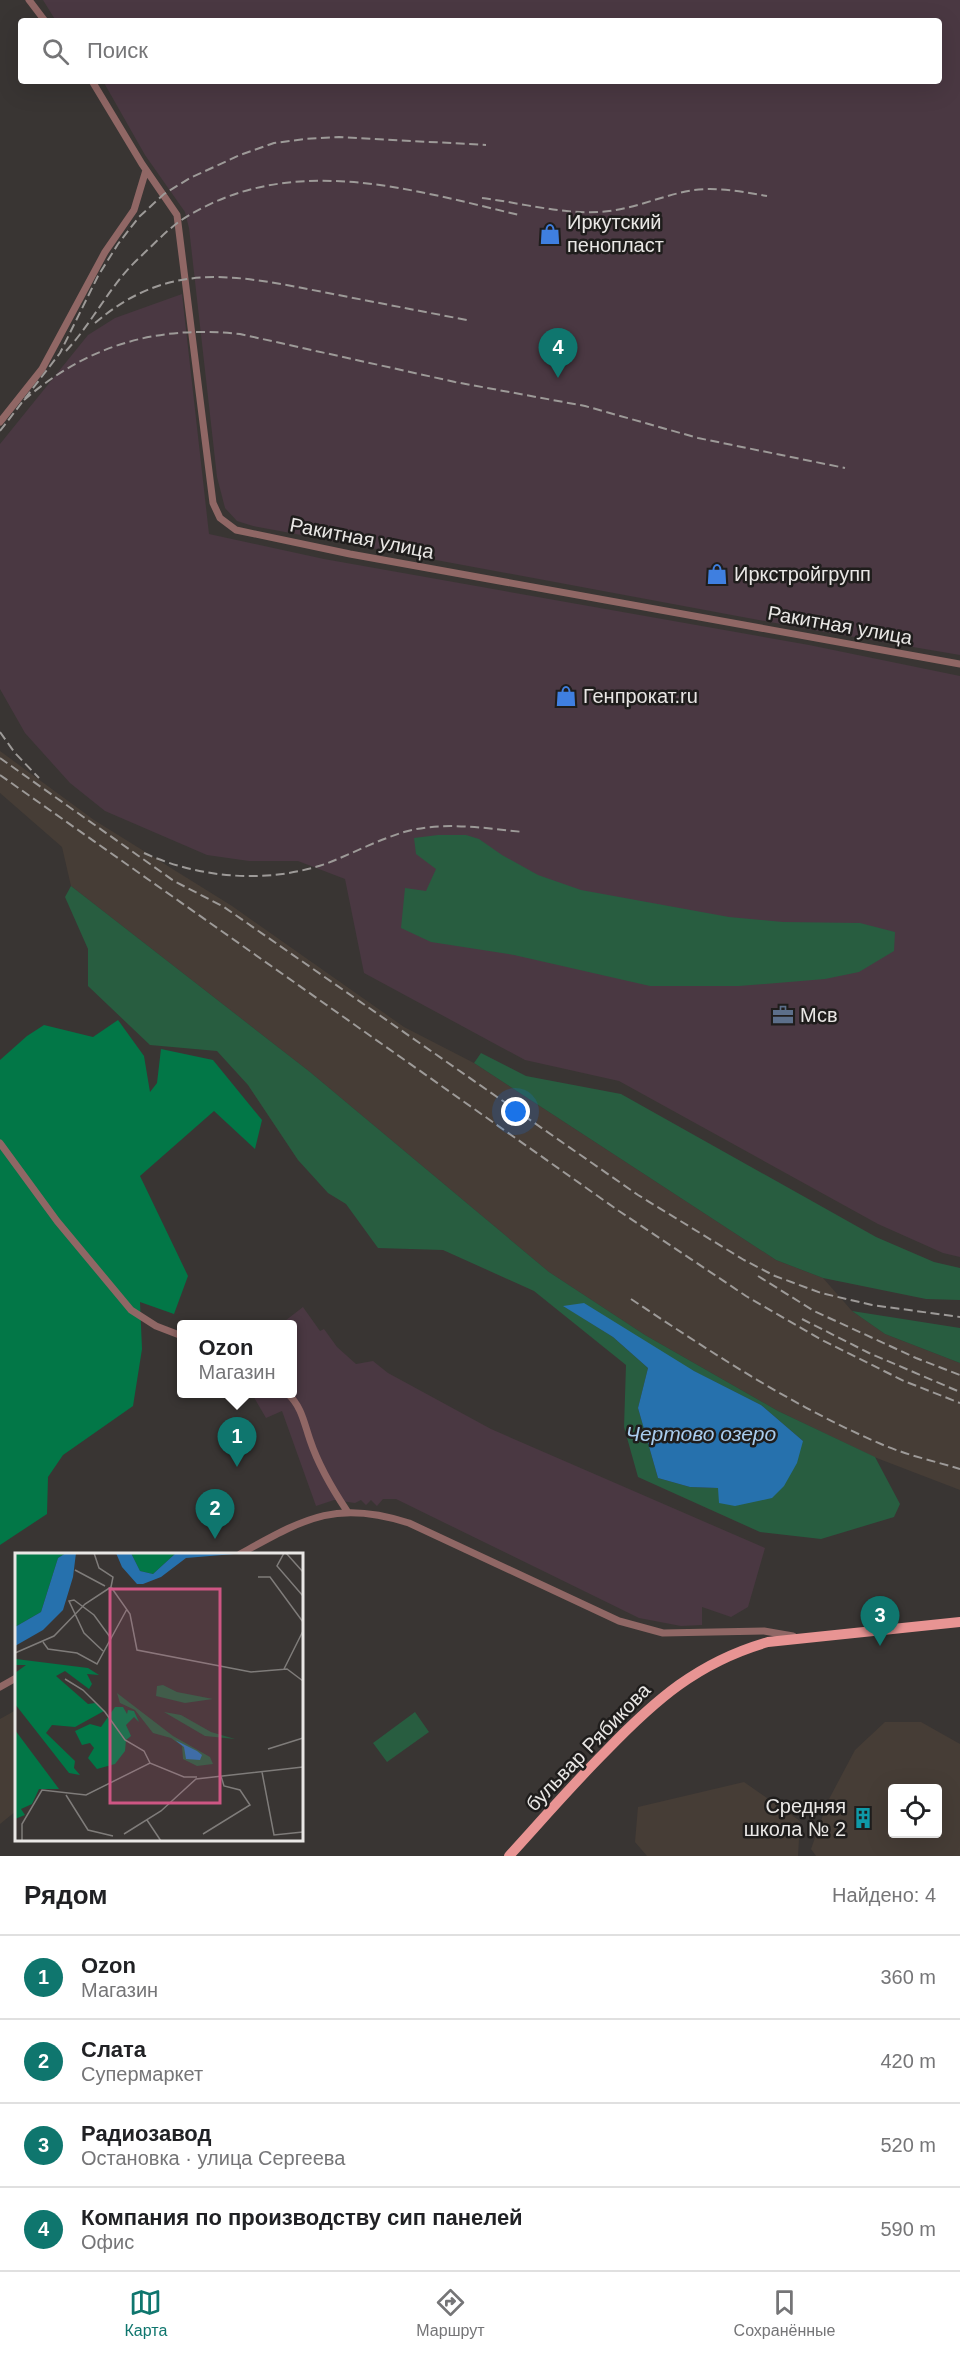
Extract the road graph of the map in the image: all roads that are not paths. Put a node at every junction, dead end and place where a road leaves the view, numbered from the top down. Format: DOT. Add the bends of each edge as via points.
graph roads {
  1 [pos="29,0"];
  2 [pos="43,18"];
  3 [pos="94,84"];
  4 [pos="146,170"];
  5 [pos="0,406"];
  6 [pos="5,414"];
  7 [pos="0,422"];
  8 [pos="960,664"];
  9 [pos="0,1143"];
  10 [pos="177,1334"];
  11 [pos="293,1398"];
  12 [pos="347,1511"];
  13 [pos="242,1553"];
  14 [pos="960,1622"];
  15 [pos="802,1637"];
  16 [pos="15,1679"];
  17 [pos="0,1687"];
  18 [pos="508,1856"];
  1 -- 2 [label="street"];
  3 -- 4 [label="street, Ракитная улица"];
  4 -- 6 [label="street" via="134,210 105,252 42,369"];
  4 -- 8 [label="street, Ракитная улица" via="177,215 213,503 220,518 236,530"];
  5 -- 6 [label="street"];
  6 -- 7 [label="street"];
  9 -- 10 [label="street" via="57,1221 131,1310"];
  11 -- 12 [label="street"];
  12 -- 13 [label="street" via="311,1518"];
  12 -- 15 [label="street" via="383,1514 409,1522 641,1629 663,1633 764,1631"];
  14 -- 15 [label="main road, бульвар Рябикова"];
  15 -- 18 [label="main road, бульвар Рябикова" via="746,1648 674,1687 581,1775"];
  16 -- 17 [label="street"];
}
